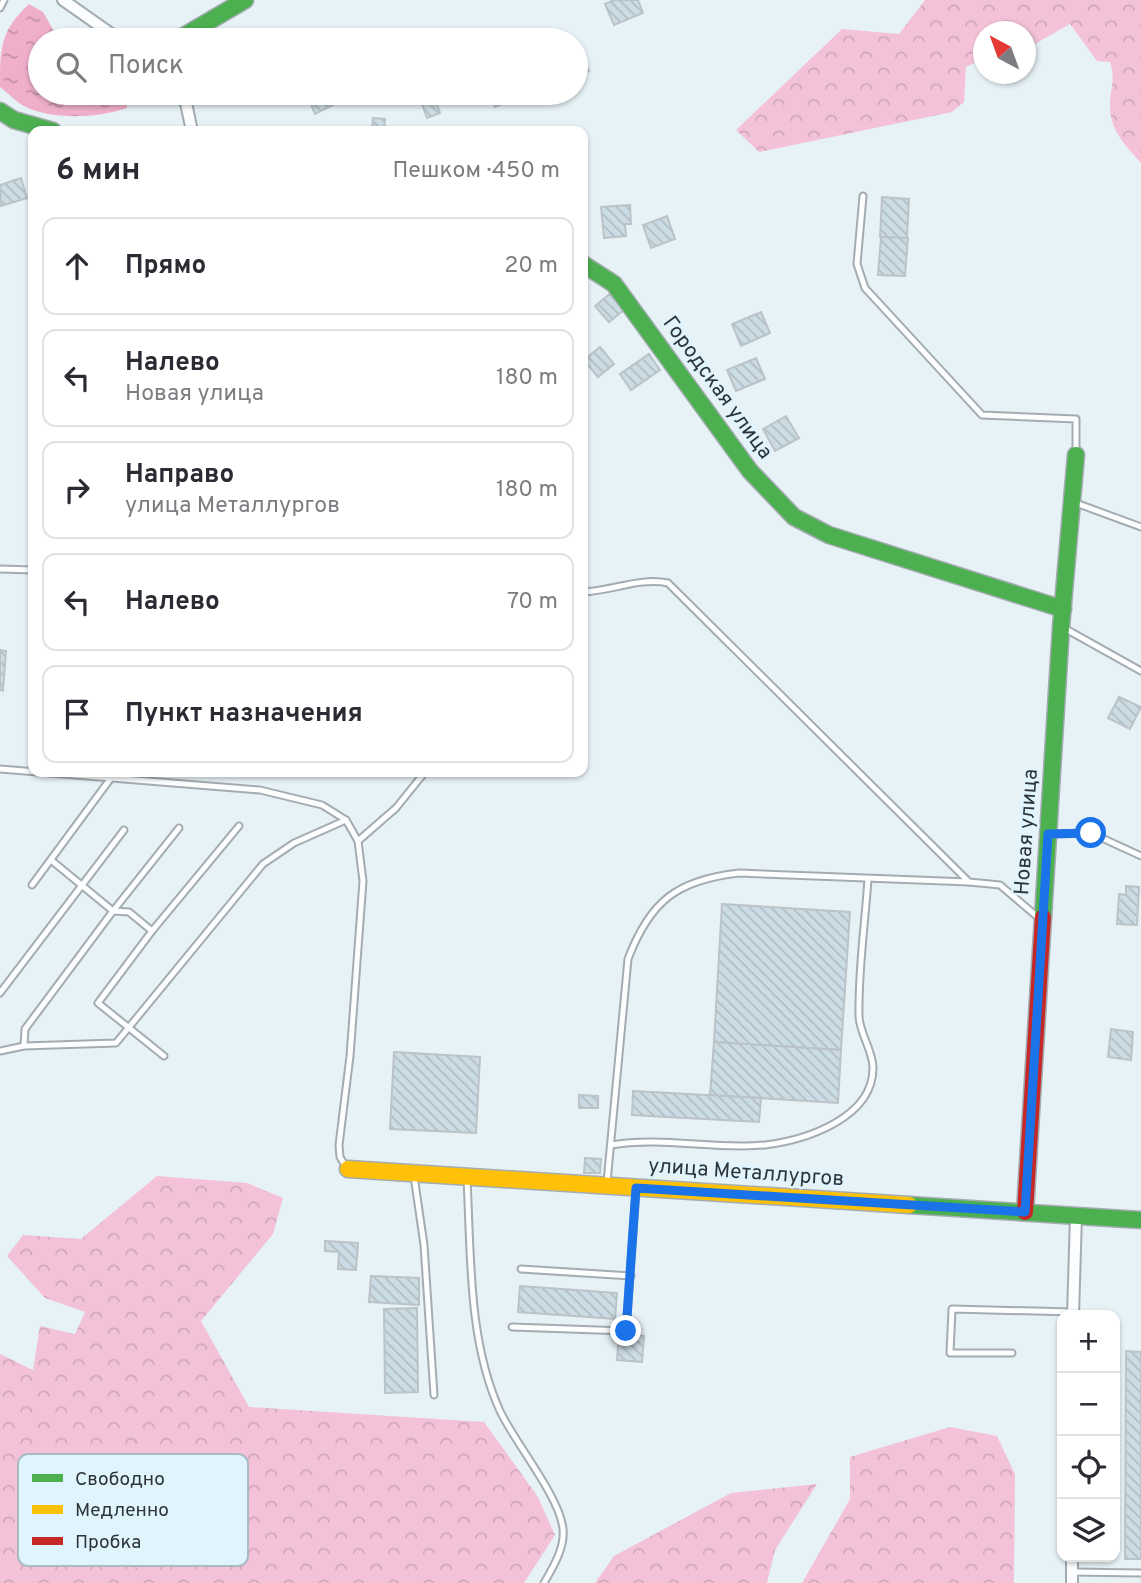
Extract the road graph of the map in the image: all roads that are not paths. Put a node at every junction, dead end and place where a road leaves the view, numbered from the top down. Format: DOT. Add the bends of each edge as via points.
graph roads {
  1 [pos="4,0"];
  2 [pos="63,0"];
  3 [pos="245,0"];
  4 [pos="0,8"];
  5 [pos="103,28"];
  6 [pos="197,28"];
  7 [pos="186,105"];
  8 [pos="0,111"];
  9 [pos="35,126"];
  10 [pos="191,126"];
  11 [pos="863,196"];
  12 [pos="588,267"];
  13 [pos="1076,455"];
  14 [pos="1073,502"];
  15 [pos="1141,527"];
  16 [pos="0,569"];
  17 [pos="28,570"];
  18 [pos="588,592"];
  19 [pos="1063,610"];
  20 [pos="1061,627"];
  21 [pos="1141,671"];
  22 [pos="0,769"];
  23 [pos="28,771"];
  24 [pos="99,777"];
  25 [pos="421,777"];
  26 [pos="111,778"];
  27 [pos="346,820"];
  28 [pos="239,826"];
  29 [pos="179,828"];
  30 [pos="124,830"];
  31 [pos="1048,834"];
  32 [pos="358,841"];
  33 [pos="1141,856"];
  34 [pos="51,860"];
  35 [pos="868,879"];
  36 [pos="969,882"];
  37 [pos="33,885"];
  38 [pos="81,885"];
  39 [pos="113,911"];
  40 [pos="1042,920"];
  41 [pos="152,931"];
  42 [pos="0,993"];
  43 [pos="128,1028"];
  44 [pos="24,1046"];
  45 [pos="0,1051"];
  46 [pos="164,1056"];
  47 [pos="611,1145"];
  48 [pos="348,1169"];
  49 [pos="414,1173"];
  50 [pos="466,1176"];
  51 [pos="607,1186"];
  52 [pos="636,1188"];
  53 [pos="1025,1212"];
  54 [pos="1076,1216"];
  55 [pos="1141,1220"];
  56 [pos="522,1269"];
  57 [pos="631,1276"];
  58 [pos="1073,1310"];
  59 [pos="1057,1312"];
  60 [pos="512,1327"];
  61 [pos="1012,1353"];
  62 [pos="434,1395"];
  63 [pos="1141,1573"];
  64 [pos="1072,1578"];
  65 [pos="544,1583"];
  1 -- 4 [label="lane"];
  2 -- 5 [label="street"];
  3 -- 6 [label="street"];
  7 -- 10 [label="street"];
  8 -- 9 [label="street"];
  11 -- 13 [label="lane" via="857,264 865,288 982,415 1076,419"];
  12 -- 19 [label="street, Городская улица" via="614,284 719,432 794,517 829,535"];
  13 -- 14 [label="street, Новая улица"];
  14 -- 15 [label="lane"];
  14 -- 19 [label="street, Новая улица"];
  16 -- 17 [label="lane"];
  18 -- 36 [label="lane" via="651,580 668,583"];
  19 -- 20 [label="street, Новая улица"];
  20 -- 21 [label="lane"];
  20 -- 31 [label="street, Новая улица"];
  22 -- 23 [label="lane"];
  24 -- 26 [label="lane"];
  25 -- 32 [label="lane" via="396,808"];
  26 -- 27 [label="lane" via="261,790 323,806"];
  26 -- 34 [label="lane"];
  27 -- 32 [label="lane"];
  27 -- 43 [label="lane" via="294,843 263,864"];
  28 -- 41 [label="lane"];
  29 -- 39 [label="lane"];
  30 -- 38 [label="lane"];
  31 -- 33 [label="lane" via="1091,833"];
  31 -- 40 [label="street, Новая улица"];
  32 -- 48 [label="lane" via="363,881 339,1145"];
  34 -- 37 [label="lane"];
  34 -- 38 [label="lane"];
  35 -- 36 [label="lane"];
  35 -- 47 [label="lane" via="739,873 712,876 682,887 658,903 639,929 628,959"];
  35 -- 47 [label="lane" via="859,1020 873,1065 872,1084 863,1100 814,1135 764,1145 634,1141"];
  36 -- 40 [label="lane" via="999,885"];
  38 -- 39 [label="lane"];
  38 -- 42 [label="lane"];
  39 -- 41 [label="lane" via="129,912"];
  39 -- 44 [label="lane" via="25,1029"];
  40 -- 53 [label="street, Новая улица"];
  41 -- 43 [label="lane" via="97,1003"];
  43 -- 44 [label="lane" via="116,1043"];
  43 -- 46 [label="lane"];
  44 -- 45 [label="lane"];
  47 -- 51 [label="lane"];
  48 -- 49 [label="street, улица Металлургов"];
  49 -- 50 [label="street, улица Металлургов"];
  49 -- 62 [label="lane"];
  50 -- 51 [label="street, улица Металлургов"];
  50 -- 65 [label="lane" via="473,1290 491,1388 564,1529 559,1557"];
  51 -- 52 [label="street, улица Металлургов"];
  52 -- 53 [label="street, улица Металлургов"];
  52 -- 57 [label="lane"];
  53 -- 54 [label="street, улица Металлургов"];
  54 -- 55 [label="street, улица Металлургов"];
  54 -- 58 [label="street"];
  56 -- 57 [label="lane"];
  57 -- 60 [label="lane" via="626,1331"];
  59 -- 61 [label="lane" via="952,1309 950,1353"];
  63 -- 64 [label="lane"];
}
